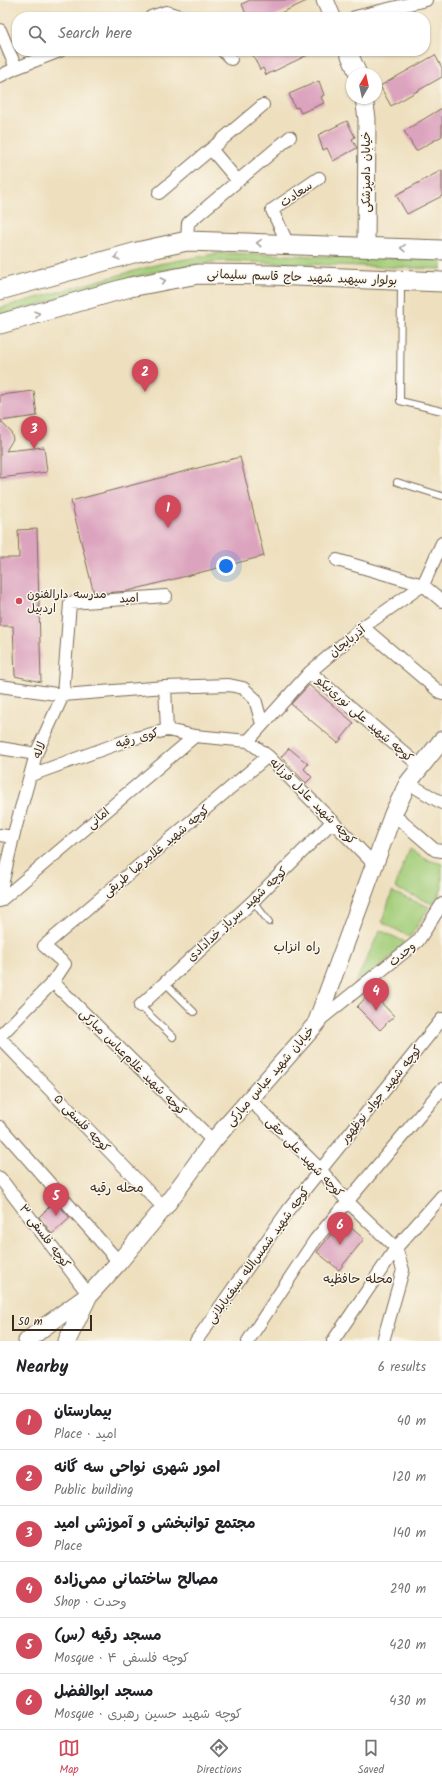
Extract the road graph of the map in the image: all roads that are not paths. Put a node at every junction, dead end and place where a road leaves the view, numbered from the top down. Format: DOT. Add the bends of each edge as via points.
graph roads {
  1 [pos="325,0"];
  2 [pos="426,0"];
  3 [pos="330,12"];
  4 [pos="376,12"];
  5 [pos="0,30"];
  6 [pos="47,56"];
  7 [pos="350,56"];
  8 [pos="16,68"];
  9 [pos="355,68"];
  10 [pos="0,76"];
  11 [pos="365,104"];
  12 [pos="264,105"];
  13 [pos="290,137"];
  14 [pos="211,149"];
  15 [pos="319,178"];
  16 [pos="238,181"];
  17 [pos="159,193"];
  18 [pos="187,241"];
  19 [pos="288,244"];
  20 [pos="366,246"];
  21 [pos="442,250"];
  22 [pos="401,280"];
  23 [pos="442,282"];
  24 [pos="0,290"];
  25 [pos="0,324"];
  26 [pos="442,411"];
  27 [pos="397,482"];
  28 [pos="442,496"];
  29 [pos="442,543"];
  30 [pos="337,560"];
  31 [pos="423,585"];
  32 [pos="166,596"];
  33 [pos="442,600"];
  34 [pos="70,605"];
  35 [pos="363,627"];
  36 [pos="310,672"];
  37 [pos="0,686"];
  38 [pos="165,687"];
  39 [pos="442,694"];
  40 [pos="63,695"];
  41 [pos="262,724"];
  42 [pos="167,730"];
  43 [pos="195,736"];
  44 [pos="442,740"];
  45 [pos="248,741"];
  46 [pos="0,748"];
  47 [pos="36,754"];
  48 [pos="268,756"];
  49 [pos="421,767"];
  50 [pos="31,775"];
  51 [pos="408,783"];
  52 [pos="442,803"];
  53 [pos="393,814"];
  54 [pos="333,821"];
  55 [pos="0,835"];
  56 [pos="13,837"];
  57 [pos="442,851"];
  58 [pos="374,864"];
  59 [pos="0,894"];
  60 [pos="0,901"];
  61 [pos="253,901"];
  62 [pos="442,904"];
  63 [pos="269,922"];
  64 [pos="53,982"];
  65 [pos="164,982"];
  66 [pos="140,1006"];
  67 [pos="194,1012"];
  68 [pos="442,1019"];
  69 [pos="316,1024"];
  70 [pos="0,1037"];
  71 [pos="173,1037"];
  72 [pos="442,1089"];
  73 [pos="249,1099"];
  74 [pos="0,1127"];
  75 [pos="214,1141"];
  76 [pos="320,1169"];
  77 [pos="0,1178"];
  78 [pos="442,1196"];
  79 [pos="347,1201"];
  80 [pos="164,1208"];
  81 [pos="396,1248"];
  82 [pos="119,1262"];
  83 [pos="89,1295"];
  84 [pos="28,1341"];
  85 [pos="67,1341"];
  86 [pos="196,1341"];
  87 [pos="248,1341"];
  88 [pos="333,1341"];
  89 [pos="383,1341"];
  1 -- 3 [label="street"];
  2 -- 4 [label="street"];
  5 -- 8 [label="street"];
  6 -- 8 [label="street"];
  7 -- 9 [label="street"];
  8 -- 10 [label="street"];
  11 -- 20 [label="street, خیابان دامپزشکی" via="367,119"];
  12 -- 14 [label="street"];
  13 -- 16 [label="street"];
  14 -- 16 [label="street"];
  14 -- 17 [label="street"];
  15 -- 19 [label="street, سعادت" via="272,210"];
  16 -- 18 [label="street" via="188,223"];
  19 -- 18 [label="main road, one-way"];
  18 -- 24 [label="main road, one-way" via="102,261"];
  19 -- 20 [label="main road"];
  21 -- 20 [label="main road, one-way"];
  22 -- 23 [label="main road, بولوار سپهبد شهید حاج قاسم سلیمانی"];
  25 -- 22 [label="main road, بولوار سپهبد شهید حاج قاسم سلیمانی, one-way" via="130,287 198,274"];
  22 -- 26 [label="lane" via="400,401"];
  27 -- 28 [label="lane"];
  29 -- 31 [label="street"];
  30 -- 31 [label="street"];
  31 -- 33 [label="street"];
  31 -- 35 [label="street, آذربایجان"];
  32 -- 34 [label="street, امید" via="72,602"];
  34 -- 40 [label="street, لاله"];
  35 -- 36 [label="street, آذربایجان"];
  35 -- 39 [label="street"];
  36 -- 41 [label="street, آذربایجان"];
  36 -- 49 [label="street, کوچه شهید علی نوری‌نیکو"];
  37 -- 40 [label="street"];
  38 -- 40 [label="street"];
  38 -- 41 [label="street" via="229,685 243,688 255,699"];
  38 -- 42 [label="street"];
  40 -- 47 [label="street, لاله"];
  41 -- 45 [label="street, آذربایجان"];
  42 -- 43 [label="street, کوی رقیه"];
  42 -- 50 [label="street, کوی رقیه" via="128,740"];
  43 -- 45 [label="street, کوی رقیه"];
  43 -- 60 [label="street, امانی"];
  44 -- 49 [label="street, خیابان شهید عباس مبارکی"];
  45 -- 48 [label="street, کوچه شهید عادل فرزانه"];
  46 -- 47 [label="street"];
  47 -- 50 [label="street, لاله"];
  48 -- 54 [label="street, کوچه شهید عادل فرزانه"];
  48 -- 64 [label="street, کوچه شهید غلامرضا طریقی" via="44,946 65,964"];
  49 -- 51 [label="street, خیابان شهید عباس مبارکی"];
  50 -- 56 [label="street, لاله"];
  51 -- 52 [label="street"];
  51 -- 53 [label="street, خیابان شهید عباس مبارکی"];
  53 -- 57 [label="street" via="435,850"];
  53 -- 58 [label="street, خیابان شهید عباس مبارکی"];
  54 -- 58 [label="street, کوچه شهید عادل فرزانه"];
  54 -- 61 [label="street, کوچه شهید سرباز خدادادی"];
  55 -- 56 [label="street"];
  56 -- 59 [label="street, لاله"];
  58 -- 69 [label="street, خیابان شهید عباس مبارکی"];
  61 -- 63 [label="lane"];
  61 -- 65 [label="street, کوچه شهید سرباز خدادادی"];
  62 -- 69 [label="street, وحدت" via="418,941"];
  64 -- 70 [label="street"];
  64 -- 75 [label="street, کوچه شهید غلام‌عباس مبارکی"];
  65 -- 66 [label="street, کوچه شهید سرباز خدادادی"];
  65 -- 67 [label="lane"];
  66 -- 71 [label="lane"];
  68 -- 76 [label="street, کوچه شهید جواد نوظهور"];
  69 -- 73 [label="street, خیابان شهید عباس مبارکی"];
  70 -- 80 [label="street, کوچه فلسفی ۵"];
  72 -- 79 [label="street"];
  73 -- 75 [label="street, خیابان شهید عباس مبارکی"];
  73 -- 76 [label="street, کوچه شهید علی حقی"];
  74 -- 82 [label="street"];
  75 -- 80 [label="street, خیابان شهید عباس مبارکی"];
  76 -- 79 [label="street, کوچه شهید علی حقی"];
  76 -- 86 [label="street, کوچه شهید شمس‌الله سیف‌بابلانی"];
  77 -- 83 [label="street, کوچه فلسفی ۳"];
  78 -- 81 [label="street"];
  79 -- 81 [label="street, کوچه شهید علی حقی"];
  79 -- 87 [label="street" via="315,1240"];
  80 -- 82 [label="street, خیابان شهید عباس مبارکی"];
  81 -- 88 [label="street"];
  81 -- 89 [label="street" via="404,1270"];
  82 -- 83 [label="street, خیابان شهید عباس مبارکی"];
  83 -- 84 [label="street"];
  83 -- 85 [label="street, خیابان شهید عباس مبارکی"];
}
